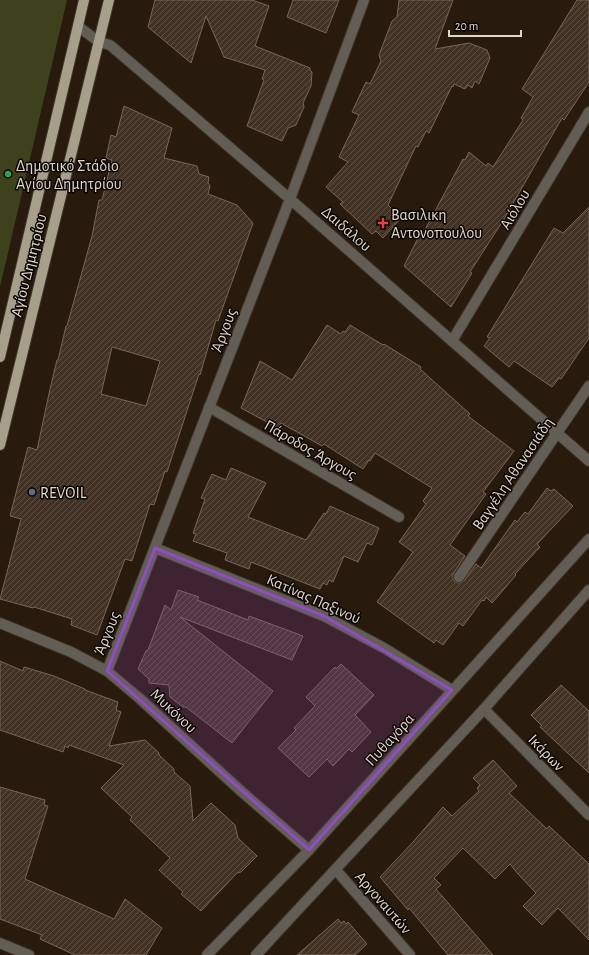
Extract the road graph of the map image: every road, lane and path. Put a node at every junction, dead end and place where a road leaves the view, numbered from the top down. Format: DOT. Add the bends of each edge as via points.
graph roads {
  1 [pos="84,0"];
  2 [pos="109,0"];
  3 [pos="364,0"];
  4 [pos="79,27"];
  5 [pos="99,42"];
  6 [pos="589,112"];
  7 [pos="290,199"];
  8 [pos="452,341"];
  9 [pos="0,358"];
  10 [pos="589,386"];
  11 [pos="209,407"];
  12 [pos="558,433"];
  13 [pos="0,445"];
  14 [pos="589,461"];
  15 [pos="399,517"];
  16 [pos="589,539"];
  17 [pos="156,548"];
  18 [pos="459,578"];
  19 [pos="589,590"];
  20 [pos="0,623"];
  21 [pos="107,671"];
  22 [pos="452,690"];
  23 [pos="484,709"];
  24 [pos="589,815"];
  25 [pos="309,850"];
  26 [pos="336,870"];
  27 [pos="0,943"];
  28 [pos="30,955"];
  29 [pos="207,955"];
  30 [pos="256,955"];
  31 [pos="410,955"];
  1 -- 4 [label="main road, Αγίου Δημητρίου"];
  2 -- 5 [label="main road, Αγίου Δημητρίου"];
  3 -- 7 [label="street, Άργους"];
  4 -- 5 [label="street, Δαιδάλου"];
  4 -- 9 [label="main road, Αγίου Δημητρίου"];
  5 -- 7 [label="street, Δαιδάλου" via="110,45"];
  5 -- 13 [label="main road, Αγίου Δημητρίου"];
  6 -- 8 [label="street, Αιόλου"];
  7 -- 8 [label="street, Δαιδάλου"];
  7 -- 11 [label="street, Άργους"];
  8 -- 12 [label="street, Δαιδάλου"];
  10 -- 12 [label="street, Βαγγέλη Αθανασιάδη"];
  11 -- 15 [label="street, Πάροδος Άργους"];
  11 -- 17 [label="street, Άργους"];
  12 -- 14 [label="street, Δαιδάλου"];
  12 -- 18 [label="street, Βαγγέλη Αθανασιάδη"];
  16 -- 22 [label="street, Πυθαγόρα"];
  17 -- 21 [label="street, Άργους"];
  17 -- 22 [label="street, Κατίνας Παξινού" via="324,616 384,648"];
  19 -- 23 [label="street"];
  20 -- 21 [label="street, Μυκόνου" via="71,652"];
  21 -- 25 [label="street, Μυκόνου"];
  22 -- 25 [label="street, Πυθαγόρα"];
  23 -- 24 [label="street, Ικάρων"];
  23 -- 26 [label="street"];
  25 -- 29 [label="street, Πυθαγόρα"];
  26 -- 30 [label="street"];
  26 -- 31 [label="street, Αργοναυτών"];
  27 -- 28 [label="street"];
}
